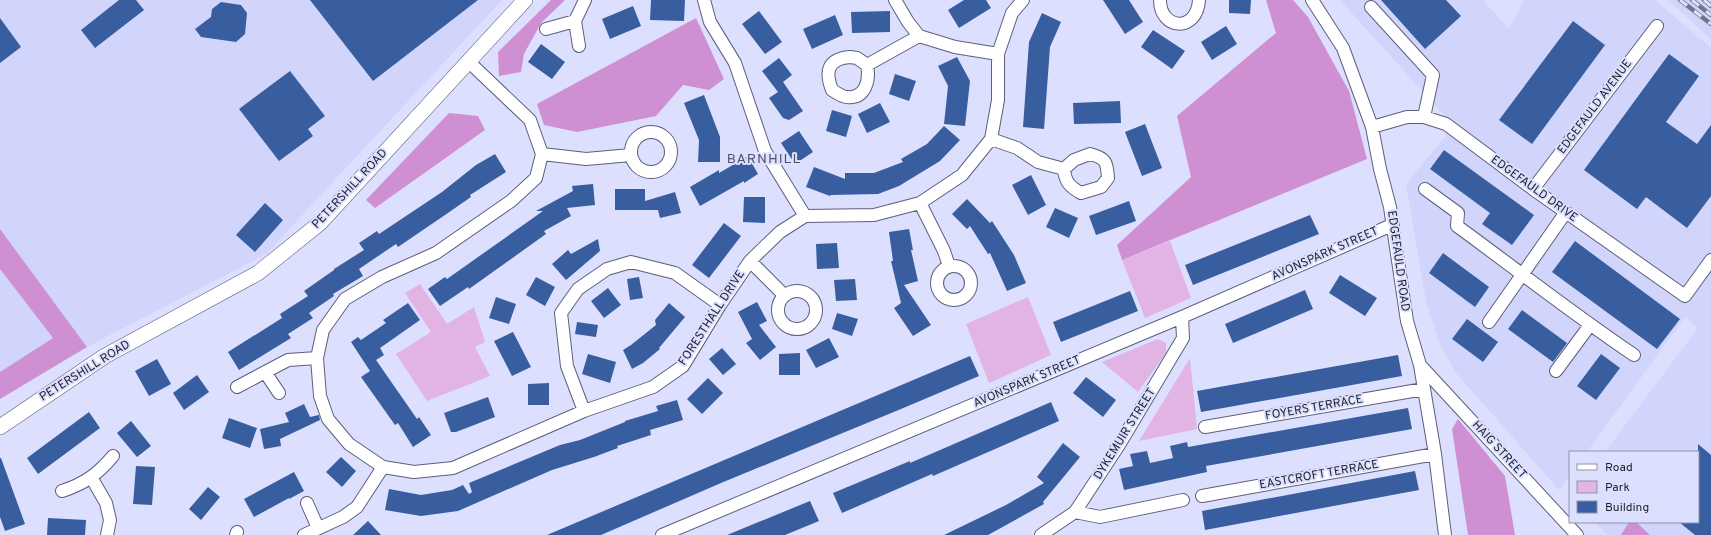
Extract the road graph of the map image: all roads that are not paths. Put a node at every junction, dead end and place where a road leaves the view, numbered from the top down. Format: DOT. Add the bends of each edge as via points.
graph roads {
  1 [pos="525,0"];
  2 [pos="585,0"];
  3 [pos="704,0"];
  4 [pos="896,0"];
  5 [pos="1023,0"];
  6 [pos="1160,0"];
  7 [pos="1199,0"];
  8 [pos="1312,0"];
  9 [pos="1371,7"];
  10 [pos="575,21"];
  11 [pos="1657,26"];
  12 [pos="546,29"];
  13 [pos="919,36"];
  14 [pos="579,46"];
  15 [pos="998,54"];
  16 [pos="468,61"];
  17 [pos="867,65"];
  18 [pos="1424,117"];
  19 [pos="1372,127"];
  20 [pos="991,139"];
  21 [pos="542,154"];
  22 [pos="631,155"];
  23 [pos="1064,169"];
  24 [pos="1533,189"];
  25 [pos="1425,190"];
  26 [pos="920,203"];
  27 [pos="1566,212"];
  28 [pos="805,216"];
  29 [pos="1392,225"];
  30 [pos="1711,260"];
  31 [pos="750,261"];
  32 [pos="949,266"];
  33 [pos="1523,274"];
  34 [pos="784,295"];
  35 [pos="720,305"];
  36 [pos="1182,317"];
  37 [pos="1489,322"];
  38 [pos="1590,325"];
  39 [pos="1634,355"];
  40 [pos="317,358"];
  41 [pos="1420,365"];
  42 [pos="1556,371"];
  43 [pos="265,372"];
  44 [pos="237,387"];
  45 [pos="1424,389"];
  46 [pos="280,393"];
  47 [pos="584,411"];
  48 [pos="0,427"];
  49 [pos="1205,427"];
  50 [pos="1435,454"];
  51 [pos="113,456"];
  52 [pos="383,467"];
  53 [pos="91,477"];
  54 [pos="62,491"];
  55 [pos="1202,496"];
  56 [pos="1183,500"];
  57 [pos="307,503"];
  58 [pos="1075,512"];
  59 [pos="318,528"];
  60 [pos="107,535"];
  61 [pos="304,535"];
  62 [pos="662,535"];
  63 [pos="1041,535"];
  64 [pos="1446,535"];
  65 [pos="1577,535"];
  1 -- 16 [label="street, PETERSHILL ROAD"];
  2 -- 10 [label="street"];
  3 -- 28 [label="street" via="710,22 735,63 765,151"];
  4 -- 13 [label="street"];
  5 -- 15 [label="street" via="1012,13"];
  6 -- 7 [label="street" via="1160,9 1166,18 1174,23 1183,23 1194,17"];
  8 -- 19 [label="street, EDGEFAULD ROAD" via="1343,48"];
  9 -- 18 [label="street" via="1433,75"];
  10 -- 12 [label="street"];
  10 -- 14 [label="street"];
  11 -- 24 [label="street, EDGEFAULD AVENUE"];
  13 -- 15 [label="street" via="955,47"];
  13 -- 17 [label="street"];
  15 -- 20 [label="street" via="998,100"];
  16 -- 21 [label="street" via="530,120"];
  16 -- 48 [label="street, PETERSHILL ROAD" via="320,223 258,273 105,356"];
  18 -- 19 [label="street, EDGEFAULD DRIVE" via="1407,117"];
  18 -- 24 [label="street, EDGEFAULD DRIVE" via="1446,124"];
  19 -- 29 [label="street, EDGEFAULD ROAD"];
  20 -- 23 [label="street" via="1017,148 1038,162"];
  20 -- 26 [label="street" via="962,175"];
  21 -- 22 [label="street" via="586,159"];
  21 -- 40 [label="street, FORESTHALL DRIVE" via="536,178 511,201 436,253 382,277 345,299 323,330"];
  24 -- 27 [label="street, EDGEFAULD DRIVE"];
  25 -- 33 [label="street" via="1458,213 1457,226"];
  26 -- 28 [label="street" via="874,215"];
  26 -- 32 [label="street"];
  27 -- 30 [label="street, EDGEFAULD DRIVE" via="1685,296"];
  27 -- 33 [label="street"];
  28 -- 31 [label="street, FORESTHALL DRIVE" via="780,232"];
  29 -- 36 [label="street, AVONSPARK STREET"];
  29 -- 41 [label="street, EDGEFAULD ROAD" via="1407,321"];
  31 -- 34 [label="street"];
  31 -- 35 [label="street, FORESTHALL DRIVE"];
  33 -- 37 [label="street"];
  33 -- 38 [label="street"];
  35 -- 47 [label="street, FORESTHALL DRIVE" via="683,366 652,387"];
  35 -- 47 [label="street" via="675,273 631,262 607,270 578,289 561,313 566,366"];
  36 -- 58 [label="street, DYKEMUIR STREET" via="1183,338 1119,445"];
  36 -- 62 [label="street, AVONSPARK STREET"];
  38 -- 39 [label="street"];
  38 -- 42 [label="street"];
  40 -- 43 [label="street" via="288,360"];
  40 -- 52 [label="street, FORESTHALL DRIVE" via="320,396 328,419 349,444"];
  41 -- 45 [label="street, EDGEFAULD ROAD"];
  41 -- 65 [label="street, HAIG STREET"];
  43 -- 44 [label="street"];
  43 -- 46 [label="street"];
  45 -- 49 [label="street, FOYERS TERRACE"];
  45 -- 50 [label="street, EDGEFAULD ROAD"];
  47 -- 52 [label="street, FORESTHALL DRIVE" via="453,468 414,472"];
  50 -- 55 [label="street, EASTCROFT TERRACE"];
  50 -- 64 [label="street, EDGEFAULD ROAD"];
  51 -- 53 [label="street" via="102,470"];
  52 -- 59 [label="street" via="357,507 343,517"];
  53 -- 54 [label="street" via="79,486"];
  53 -- 60 [label="street" via="106,504 110,520"];
  56 -- 58 [label="street" via="1100,517"];
  57 -- 59 [label="street"];
  58 -- 63 [label="street, DYKEMUIR STREET"];
  59 -- 61 [label="street"];
}
